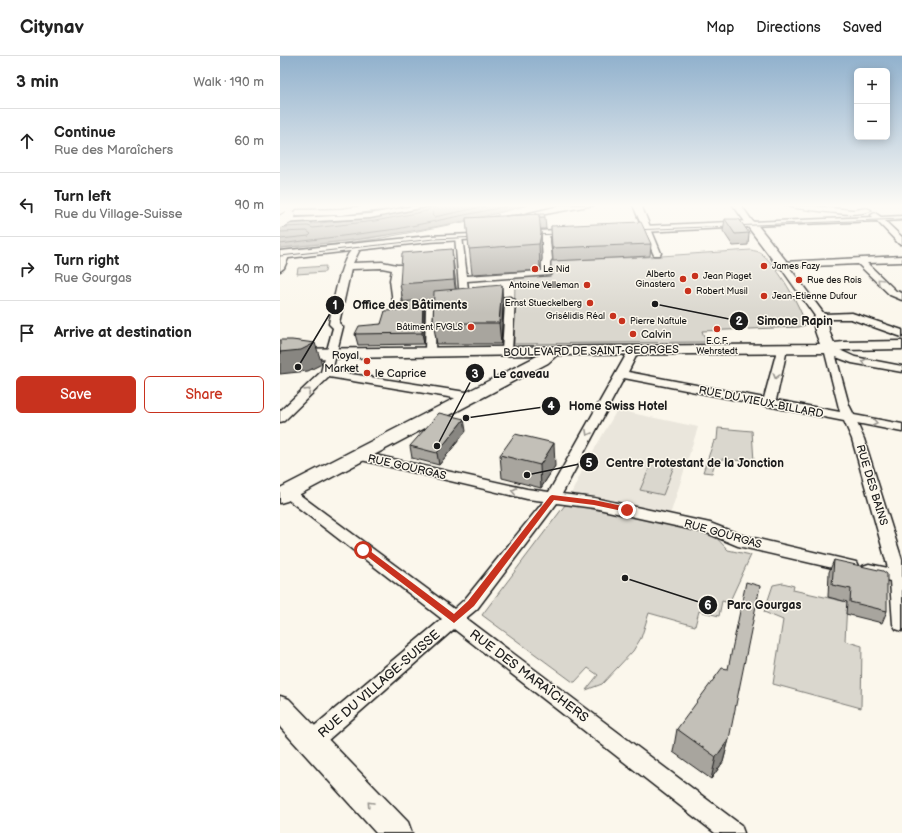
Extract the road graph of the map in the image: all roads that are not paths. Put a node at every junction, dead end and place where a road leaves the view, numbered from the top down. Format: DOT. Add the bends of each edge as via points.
graph roads {
  1 [pos="410,241"];
  2 [pos="461,241"];
  3 [pos="546,241"];
  4 [pos="652,241"];
  5 [pos="764,241"];
  6 [pos="355,252"];
  7 [pos="657,253"];
  8 [pos="283,254"];
  9 [pos="902,259"];
  10 [pos="860,261"];
  11 [pos="783,265"];
  12 [pos="348,266"];
  13 [pos="429,266"];
  14 [pos="280,268"];
  15 [pos="397,268"];
  16 [pos="463,279"];
  17 [pos="897,293"];
  18 [pos="902,297"];
  19 [pos="466,304"];
  20 [pos="431,306"];
  21 [pos="821,318"];
  22 [pos="902,334"];
  23 [pos="902,345"];
  24 [pos="780,348"];
  25 [pos="828,349"];
  26 [pos="634,350"];
  27 [pos="430,352"];
  28 [pos="507,352"];
  29 [pos="333,353"];
  30 [pos="280,354"];
  31 [pos="529,360"];
  32 [pos="902,369"];
  33 [pos="326,373"];
  34 [pos="621,374"];
  35 [pos="472,397"];
  36 [pos="769,403"];
  37 [pos="280,418"];
  38 [pos="848,418"];
  39 [pos="902,428"];
  40 [pos="357,455"];
  41 [pos="283,494"];
  42 [pos="552,498"];
  43 [pos="900,576"];
  44 [pos="454,619"];
  45 [pos="902,624"];
  46 [pos="280,708"];
  47 [pos="312,741"];
  48 [pos="397,833"];
  49 [pos="733,833"];
  1 -- 8 [label="street"];
  2 -- 16 [label="street" via="457,264"];
  3 -- 16 [label="street" via="547,273"];
  4 -- 7 [label="street"];
  5 -- 11 [label="street"];
  6 -- 12 [label="street"];
  8 -- 14 [label="street"];
  9 -- 10 [label="street"];
  10 -- 11 [label="street"];
  17 -- 10 [label="street, one-way"];
  11 -- 21 [label="street"];
  12 -- 15 [label="street" via="382,265"];
  12 -- 29 [label="street" via="334,324 338,328"];
  13 -- 15 [label="street"];
  15 -- 20 [label="street" via="396,308"];
  16 -- 19 [label="street"];
  17 -- 18 [label="street"];
  19 -- 20 [label="street"];
  19 -- 28 [label="street" via="510,300"];
  20 -- 27 [label="street"];
  21 -- 22 [label="street" via="852,316"];
  21 -- 25 [label="street"];
  23 -- 25 [label="street, BOULEVARD DE SAINT-GEORGES" via="844,346"];
  24 -- 25 [label="street, BOULEVARD DE SAINT-GEORGES"];
  24 -- 26 [label="street, BOULEVARD DE SAINT-GEORGES"];
  24 -- 36 [label="street, one-way" via="781,354"];
  32 -- 25 [label="street, one-way" via="852,360"];
  25 -- 38 [label="street, RUE DES BAINS"];
  26 -- 31 [label="street, BOULEVARD DE SAINT-GEORGES" via="550,351 543,360"];
  26 -- 34 [label="street, RUE DU VILLAGE-SUISSE"];
  27 -- 28 [label="street, BOULEVARD DE SAINT-GEORGES"];
  27 -- 29 [label="street, BOULEVARD DE SAINT-GEORGES"];
  28 -- 31 [label="street, BOULEVARD DE SAINT-GEORGES"];
  29 -- 30 [label="street, BOULEVARD DE SAINT-GEORGES"];
  29 -- 33 [label="street"];
  31 -- 35 [label="street"];
  33 -- 35 [label="street"];
  37 -- 33 [label="street, one-way"];
  34 -- 36 [label="street, RUE DU VIEUX-BILLARD"];
  34 -- 42 [label="street, RUE DU VILLAGE-SUISSE, one-way"];
  35 -- 40 [label="street"];
  36 -- 38 [label="street, RUE DU VIEUX-BILLARD"];
  38 -- 39 [label="street, RUE DU VIEUX-BILLARD, one-way"];
  38 -- 43 [label="street, RUE DES BAINS" via="858,439"];
  40 -- 41 [label="street"];
  42 -- 40 [label="street, RUE GOURGAS, one-way"];
  41 -- 44 [label="street, RUE DES MARAÎCHERS"];
  42 -- 43 [label="street, RUE GOURGAS" via="594,503 710,528 738,540"];
  42 -- 44 [label="street, RUE DU VILLAGE-SUISSE" via="471,604"];
  43 -- 45 [label="street, RUE DES BAINS"];
  44 -- 47 [label="street, RUE DU VILLAGE-SUISSE"];
  44 -- 49 [label="street, RUE DES MARAÎCHERS"];
  46 -- 47 [label="street"];
  48 -- 47 [label="street, one-way"];
}
